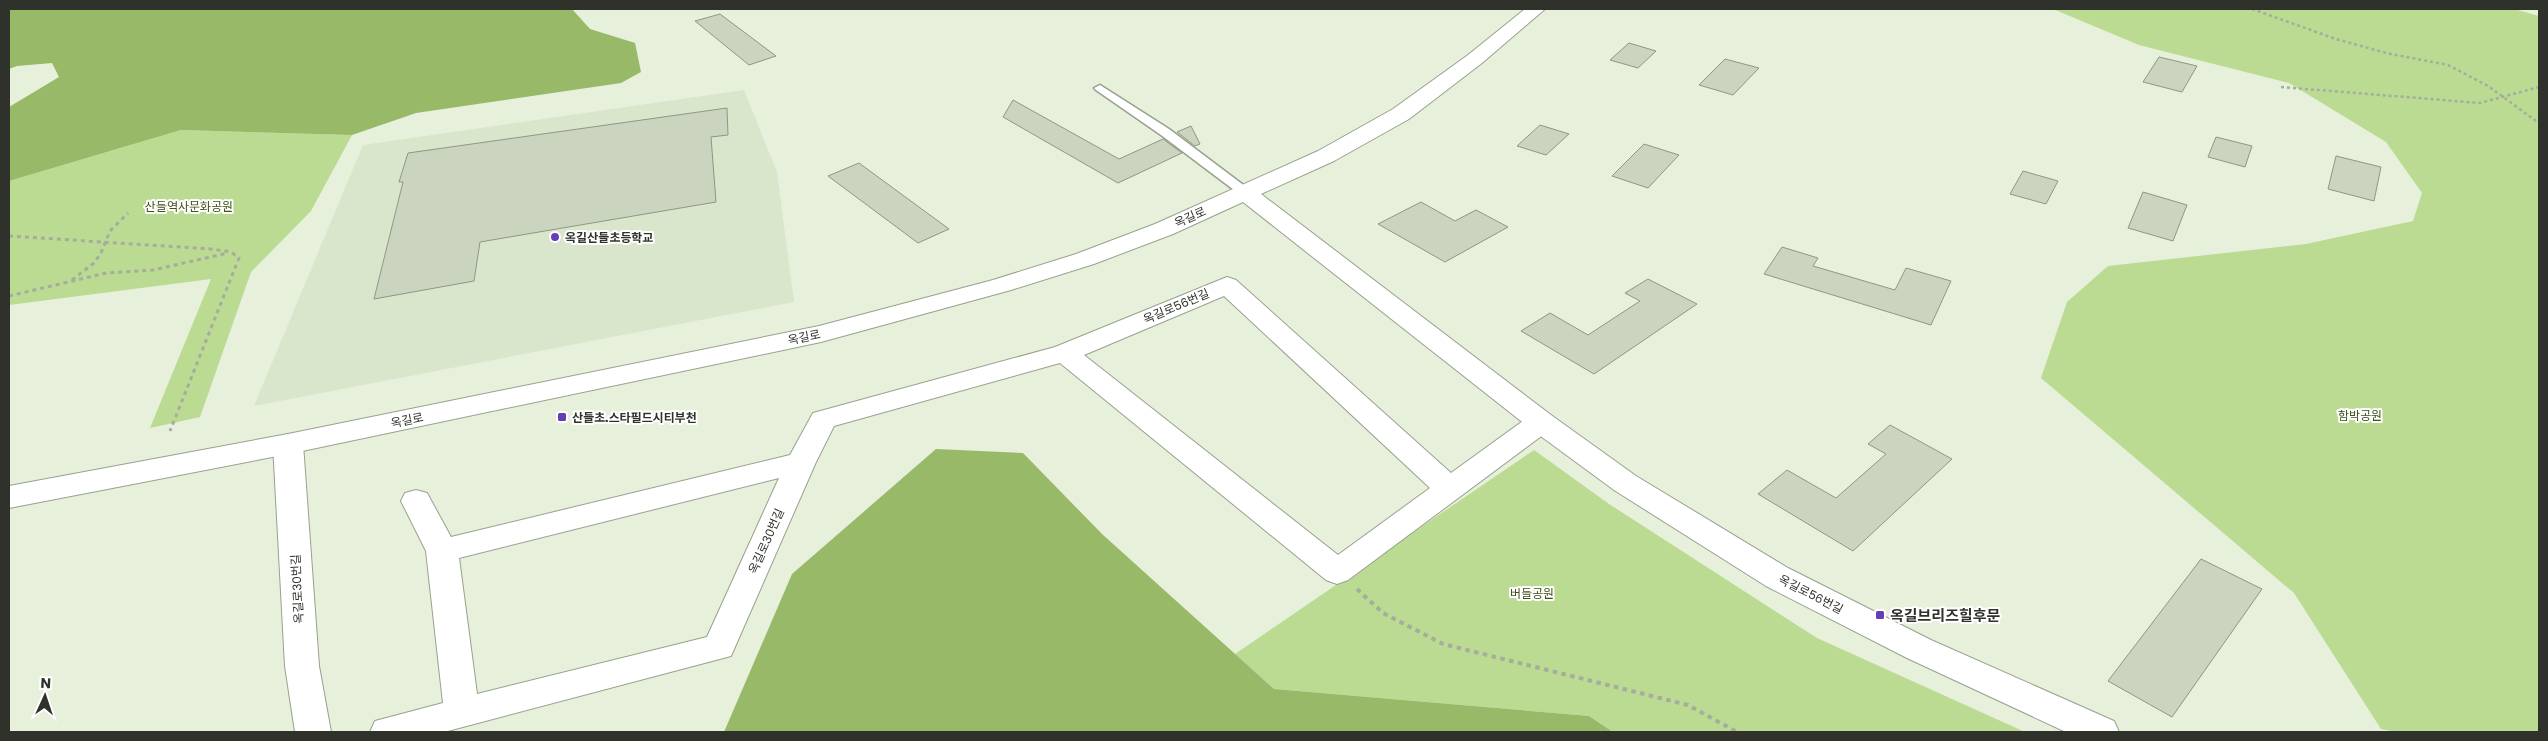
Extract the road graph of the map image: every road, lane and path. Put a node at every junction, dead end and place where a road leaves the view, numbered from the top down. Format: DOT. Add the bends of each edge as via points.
graph roads {
  1 [pos="1536,9"];
  2 [pos="2252,9"];
  3 [pos="2281,87"];
  4 [pos="2539,87"];
  5 [pos="1100,88"];
  6 [pos="2539,123"];
  7 [pos="1246,193"];
  8 [pos="128,213"];
  9 [pos="9,236"];
  10 [pos="105,240"];
  11 [pos="231,252"];
  12 [pos="69,282"];
  13 [pos="9,296"];
  14 [pos="1065,353"];
  15 [pos="1541,422"];
  16 [pos="170,431"];
  17 [pos="288,444"];
  18 [pos="801,462"];
  19 [pos="1451,490"];
  20 [pos="9,497"];
  21 [pos="416,501"];
  22 [pos="442,551"];
  23 [pos="1337,572"];
  24 [pos="462,712"];
  25 [pos="314,732"];
  26 [pos="388,732"];
  27 [pos="1738,732"];
  28 [pos="2101,732"];
  1 -- 7 [label="street, 옥길로" via="1401,114 1326,156"];
  2 -- 6 [label="path" via="2336,39 2448,65 2488,86"];
  3 -- 4 [label="path" via="2480,103"];
  5 -- 7 [label="lane"];
  7 -- 15 [label="street, 옥길로56번길"];
  7 -- 17 [label="street, 옥길로" via="1085,259 907,312 821,334"];
  8 -- 10 [label="path"];
  9 -- 10 [label="path"];
  10 -- 11 [label="path"];
  10 -- 12 [label="path" via="94,263"];
  11 -- 12 [label="path" via="153,270 106,273"];
  11 -- 16 [label="path" via="239,258 236,268"];
  12 -- 13 [label="path"];
  14 -- 18 [label="street" via="823,420"];
  14 -- 19 [label="street, 옥길로56번길" via="1227,285"];
  14 -- 23 [label="street"];
  15 -- 19 [label="street"];
  15 -- 28 [label="street, 옥길로56번길" via="1625,483 1777,577 1919,649"];
  17 -- 20 [label="street, 옥길로"];
  17 -- 25 [label="street, 옥길로30번길" via="302,666"];
  18 -- 22 [label="street"];
  18 -- 24 [label="street, 옥길로30번길" via="719,647"];
  19 -- 23 [label="street"];
  21 -- 22 [label="street"];
  22 -- 24 [label="street"];
  23 -- 27 [label="path" via="1383,613 1443,644 1688,705"];
  24 -- 26 [label="street, 옥길로30번길"];
}
